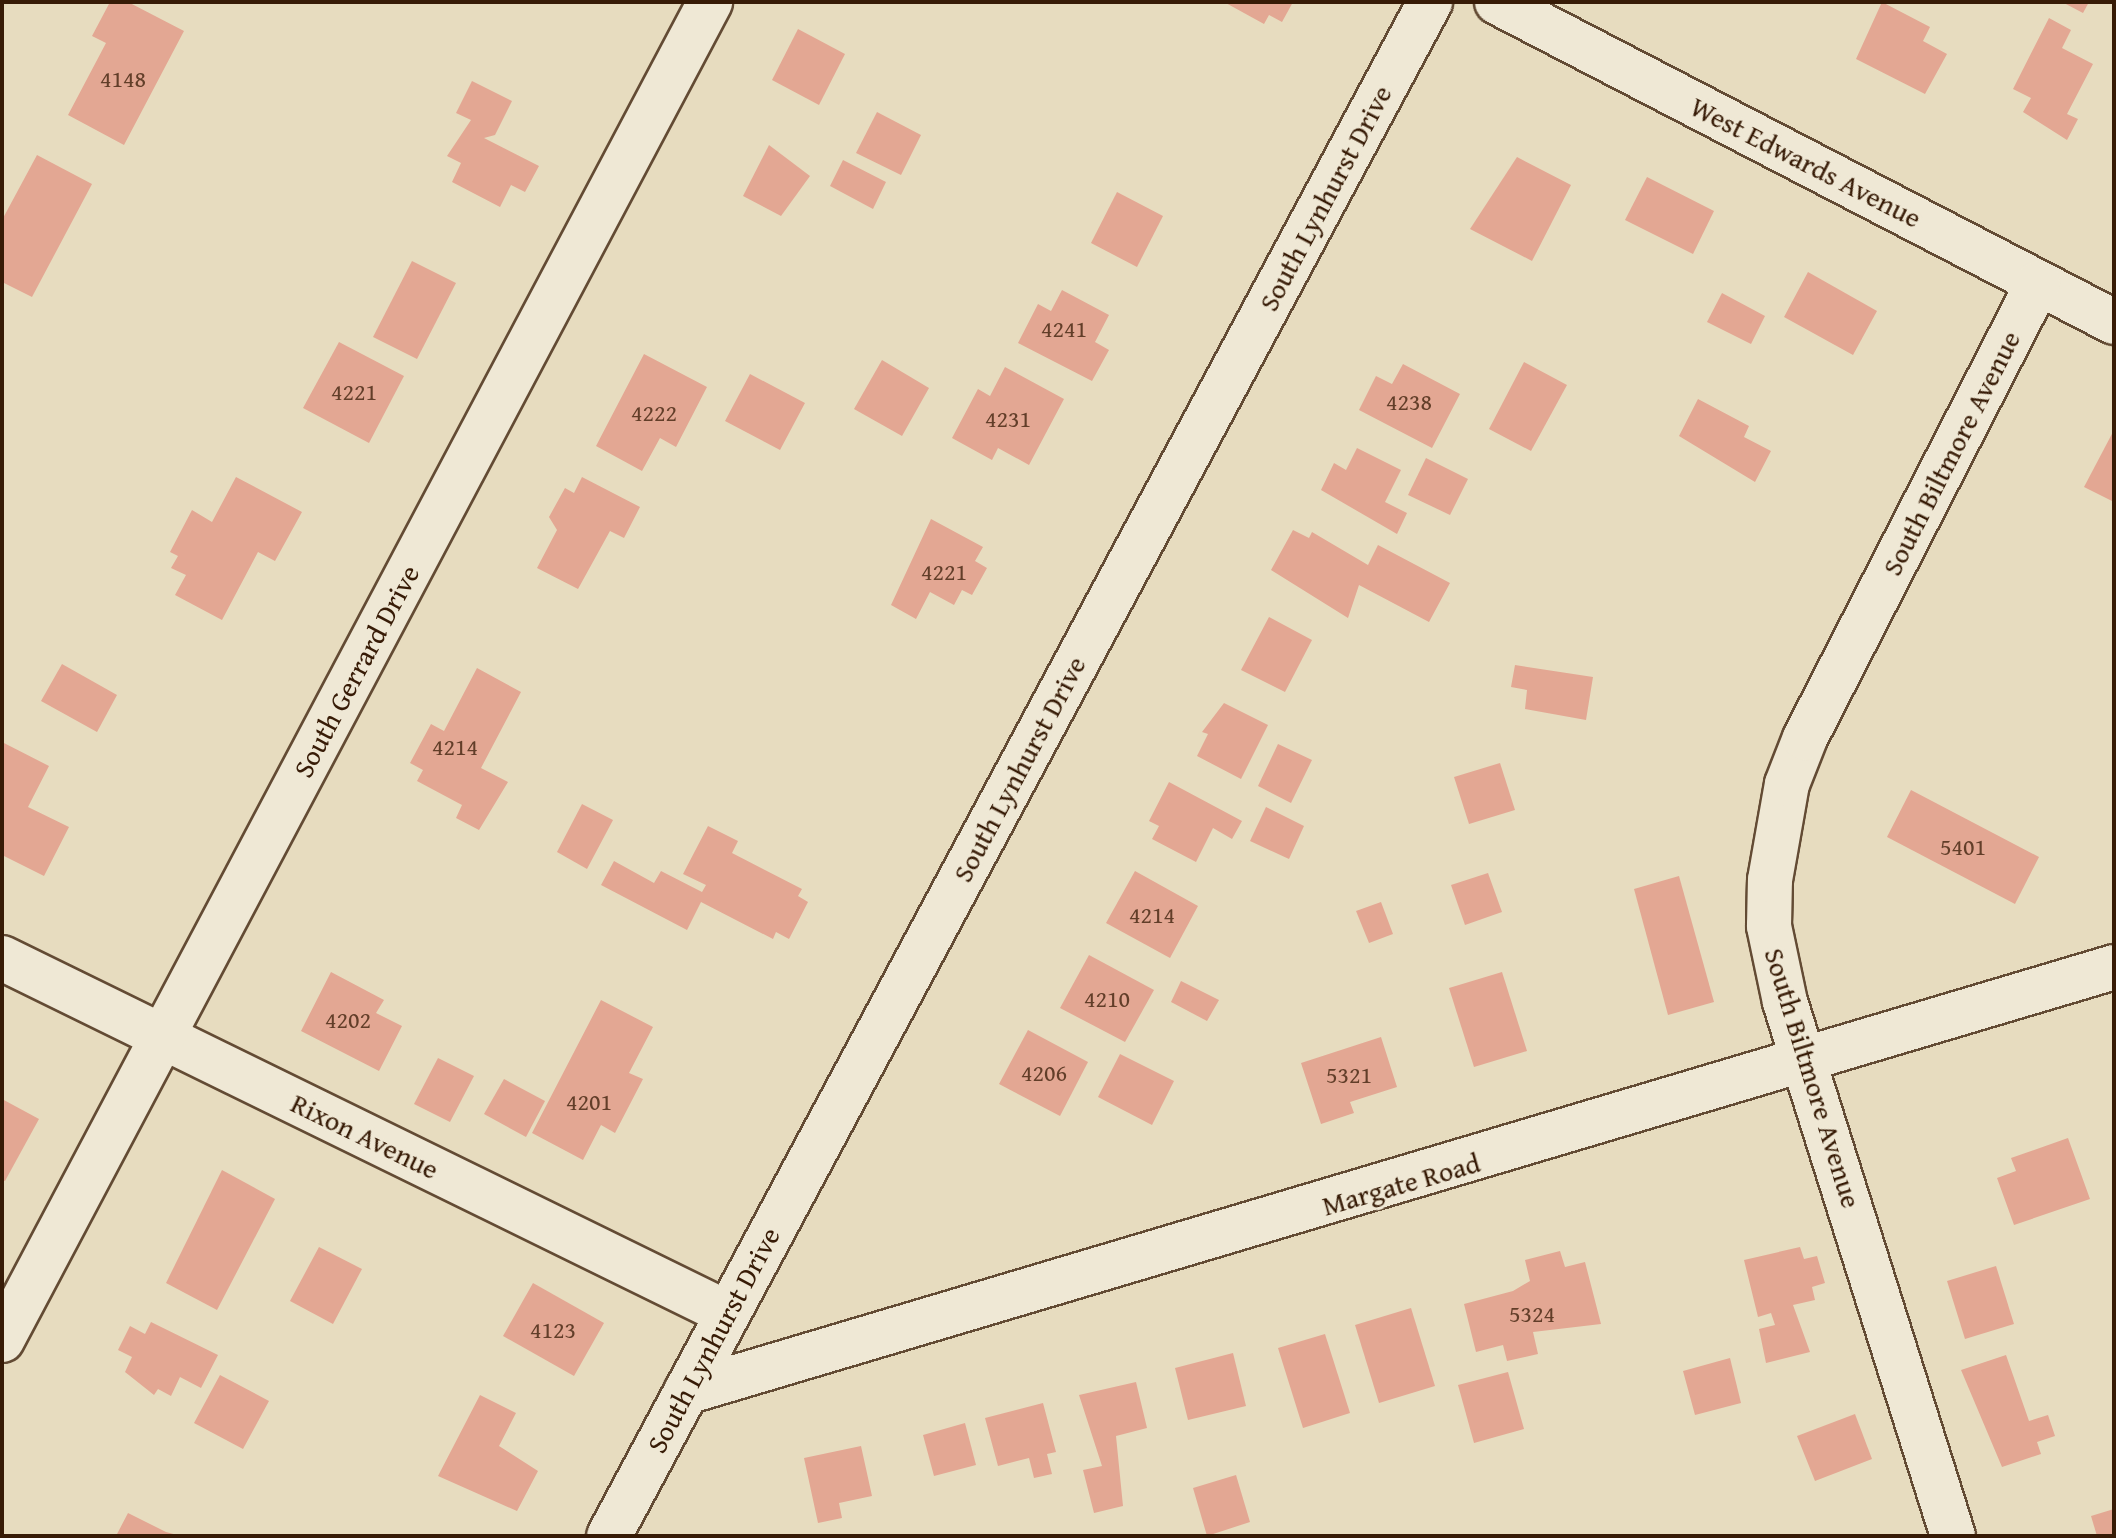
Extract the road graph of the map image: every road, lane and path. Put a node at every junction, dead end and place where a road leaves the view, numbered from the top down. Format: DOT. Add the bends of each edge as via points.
graph roads {
  1 [pos="710,2"];
  2 [pos="1430,2"];
  3 [pos="1497,2"];
  4 [pos="2038,283"];
  5 [pos="2114,322"];
  6 [pos="2,958"];
  7 [pos="2114,967"];
  8 [pos="162,1037"];
  9 [pos="1807,1064"];
  10 [pos="727,1313"];
  11 [pos="2,1340"];
  12 [pos="686,1392"];
  13 [pos="609,1536"];
  14 [pos="1953,1536"];
  1 -- 8 [label="street, South Gerrard Drive"];
  2 -- 10 [label="street, South Lynhurst Drive"];
  3 -- 4 [label="street, West Edwards Avenue"];
  4 -- 5 [label="street, West Edwards Avenue"];
  4 -- 9 [label="street, South Biltmore Avenue" via="1787,784 1769,926"];
  6 -- 8 [label="street, Rixon Avenue"];
  7 -- 9 [label="street, Margate Road"];
  8 -- 10 [label="street, Rixon Avenue"];
  8 -- 11 [label="street, South Gerrard Drive"];
  9 -- 12 [label="street, Margate Road"];
  9 -- 14 [label="street, South Biltmore Avenue"];
  10 -- 12 [label="street, South Lynhurst Drive"];
  12 -- 13 [label="street, South Lynhurst Drive"];
}
